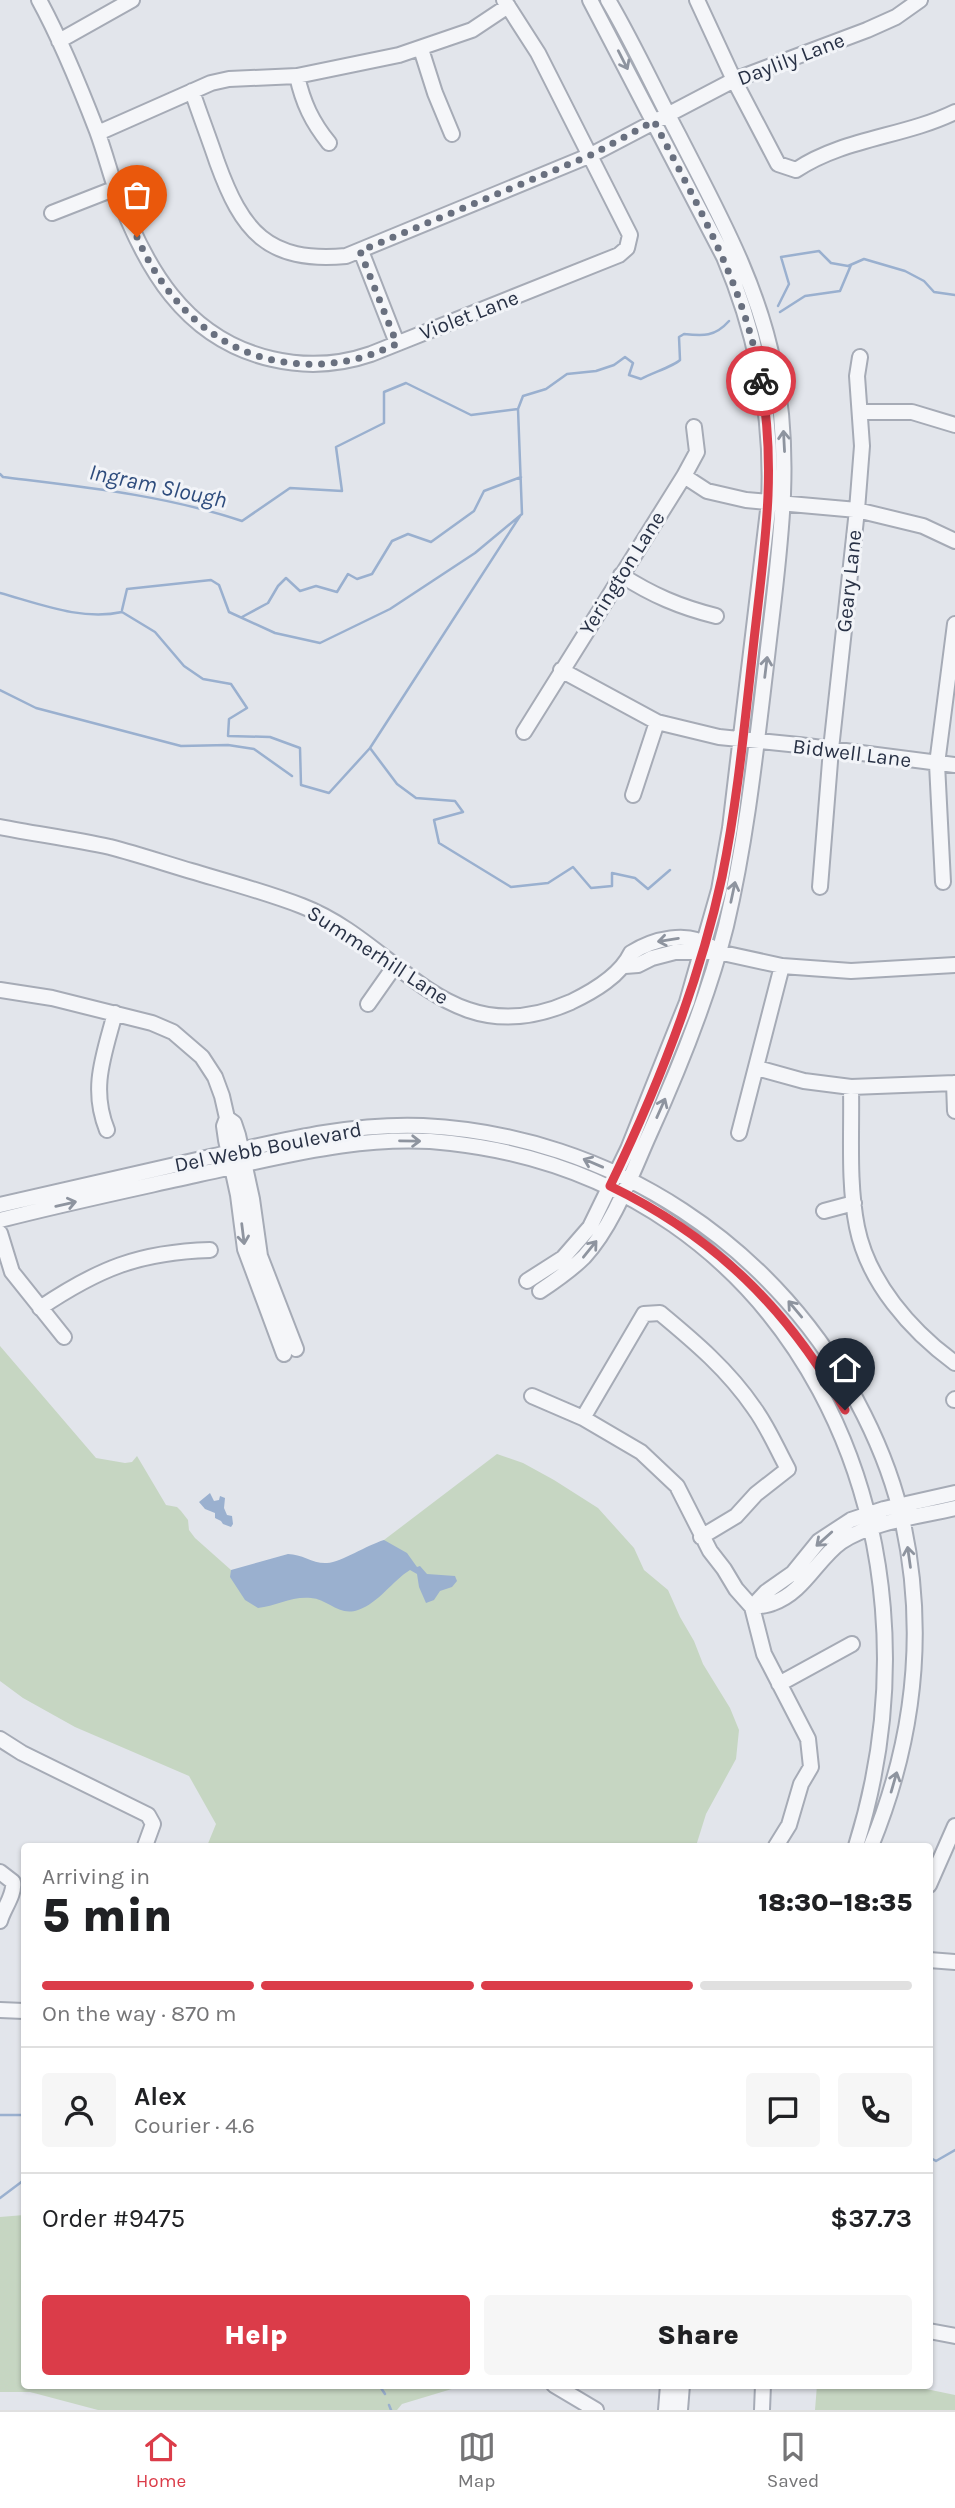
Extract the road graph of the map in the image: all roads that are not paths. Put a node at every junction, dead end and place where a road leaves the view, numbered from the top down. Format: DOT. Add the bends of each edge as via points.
graph roads {
  1 [pos="39,0"];
  2 [pos="132,0"];
  3 [pos="590,0"];
  4 [pos="608,0"];
  5 [pos="696,0"];
  6 [pos="920,0"];
  7 [pos="506,3"];
  8 [pos="59,41"];
  9 [pos="421,49"];
  10 [pos="297,76"];
  11 [pos="734,80"];
  12 [pos="192,91"];
  13 [pos="955,112"];
  14 [pos="661,117"];
  15 [pos="98,133"];
  16 [pos="452,134"];
  17 [pos="329,143"];
  18 [pos="591,155"];
  19 [pos="116,188"];
  20 [pos="52,213"];
  21 [pos="360,251"];
  22 [pos="397,344"];
  23 [pos="860,357"];
  24 [pos="860,412"];
  25 [pos="955,425"];
  26 [pos="694,427"];
  27 [pos="684,476"];
  28 [pos="776,503"];
  29 [pos="857,510"];
  30 [pos="955,541"];
  31 [pos="621,575"];
  32 [pos="716,616"];
  33 [pos="955,624"];
  34 [pos="561,670"];
  35 [pos="657,722"];
  36 [pos="524,732"];
  37 [pos="750,741"];
  38 [pos="831,749"];
  39 [pos="937,764"];
  40 [pos="955,765"];
  41 [pos="633,795"];
  42 [pos="0,827"];
  43 [pos="943,882"];
  44 [pos="820,887"];
  45 [pos="703,948"];
  46 [pos="718,953"];
  47 [pos="955,965"];
  48 [pos="782,966"];
  49 [pos="394,967"];
  50 [pos="0,990"];
  51 [pos="0,996"];
  52 [pos="369,1004"];
  53 [pos="115,1013"];
  54 [pos="757,1068"];
  55 [pos="955,1083"];
  56 [pos="851,1087"];
  57 [pos="955,1111"];
  58 [pos="107,1130"];
  59 [pos="739,1133"];
  60 [pos="236,1158"];
  61 [pos="620,1182"];
  62 [pos="853,1203"];
  63 [pos="0,1205"];
  64 [pos="824,1211"];
  65 [pos="0,1220"];
  66 [pos="0,1233"];
  67 [pos="210,1250"];
  68 [pos="527,1281"];
  69 [pos="540,1291"];
  70 [pos="40,1308"];
  71 [pos="64,1337"];
  72 [pos="290,1352"];
  73 [pos="955,1363"];
  74 [pos="532,1396"];
  75 [pos="583,1419"];
  76 [pos="867,1457"];
  77 [pos="955,1493"];
  78 [pos="879,1494"];
  79 [pos="955,1508"];
  80 [pos="901,1513"];
  81 [pos="888,1529"];
  82 [pos="701,1537"];
  83 [pos="752,1607"];
  84 [pos="852,1644"];
  85 [pos="779,1684"];
  86 [pos="0,1739"];
  87 [pos="955,1826"];
  88 [pos="146,1843"];
  89 [pos="778,1843"];
  90 [pos="857,1843"];
  91 [pos="873,1843"];
  92 [pos="0,1872"];
  93 [pos="933,1876"];
  94 [pos="0,1922"];
  95 [pos="933,1960"];
  96 [pos="955,1962"];
  97 [pos="0,2010"];
  98 [pos="21,2011"];
  99 [pos="933,2332"];
  100 [pos="955,2336"];
  101 [pos="561,2389"];
  102 [pos="668,2389"];
  103 [pos="682,2389"];
  104 [pos="764,2389"];
  105 [pos="596,2410"];
  106 [pos="666,2410"];
  107 [pos="680,2410"];
  108 [pos="762,2410"];
  1 -- 8 [label="street, Violet Lane"];
  2 -- 8 [label="street"];
  3 -- 14 [label="street, one-way"];
  4 -- 14 [label="street"];
  5 -- 11 [label="street"];
  6 -- 11 [label="street, Daylily Lane" via="867,30"];
  7 -- 9 [label="street" via="472,30"];
  7 -- 18 [label="street" via="538,53"];
  8 -- 15 [label="street, Violet Lane"];
  9 -- 10 [label="street"];
  9 -- 16 [label="street"];
  10 -- 12 [label="street" via="229,79"];
  10 -- 17 [label="street" via="312,121"];
  11 -- 13 [label="street" via="778,164 796,170 838,149"];
  11 -- 14 [label="street, Daylily Lane"];
  12 -- 15 [label="street"];
  12 -- 21 [label="street, Daylily Lane" via="230,198 254,232 293,254 325,258"];
  14 -- 18 [label="street, Daylily Lane"];
  14 -- 28 [label="street" via="738,252 761,314 782,413 785,468"];
  15 -- 19 [label="street, Violet Lane"];
  18 -- 21 [label="street, Daylily Lane"];
  18 -- 22 [label="street, Violet Lane" via="630,235 627,248"];
  19 -- 20 [label="street"];
  19 -- 22 [label="street, Violet Lane" via="160,282 179,305 224,343 255,355 308,365 353,360"];
  21 -- 22 [label="street"];
  23 -- 24 [label="street, Geary Lane"];
  24 -- 25 [label="street" via="912,412"];
  24 -- 29 [label="street, Geary Lane"];
  26 -- 27 [label="street, Yerington Lane" via="697,452"];
  27 -- 28 [label="street" via="708,491"];
  27 -- 31 [label="street, Yerington Lane"];
  28 -- 29 [label="street"];
  28 -- 37 [label="street"];
  29 -- 30 [label="street" via="923,526"];
  29 -- 38 [label="street, Geary Lane"];
  31 -- 32 [label="street" via="665,600"];
  31 -- 34 [label="street, Yerington Lane"];
  33 -- 39 [label="street"];
  34 -- 35 [label="street, Bidwell Lane"];
  34 -- 36 [label="street, Yerington Lane"];
  35 -- 37 [label="street, Bidwell Lane"];
  35 -- 41 [label="street"];
  37 -- 38 [label="street, Bidwell Lane"];
  37 -- 45 [label="street"];
  46 -- 37 [label="street, one-way" via="742,851"];
  38 -- 39 [label="street, Bidwell Lane"];
  38 -- 44 [label="street, Geary Lane"];
  39 -- 40 [label="street, Bidwell Lane"];
  39 -- 43 [label="street"];
  42 -- 49 [label="street, Summerhill Lane" via="110,847 306,907 336,923"];
  45 -- 46 [label="street, Summerhill Lane"];
  45 -- 49 [label="street, Summerhill Lane" via="625,966 581,997 531,1015 473,1012 448,1002"];
  45 -- 61 [label="street" via="676,1036"];
  46 -- 48 [label="street, Summerhill Lane"];
  61 -- 46 [label="street, one-way" via="689,1042"];
  47 -- 48 [label="street, Summerhill Lane" via="851,971"];
  48 -- 54 [label="street"];
  49 -- 52 [label="street"];
  50 -- 51 [label="street"];
  50 -- 53 [label="street"];
  53 -- 58 [label="street" via="98,1092"];
  53 -- 60 [label="street" via="173,1032 202,1057 215,1077 227,1118 224,1126"];
  54 -- 56 [label="street"];
  54 -- 59 [label="street"];
  55 -- 56 [label="street"];
  55 -- 57 [label="street"];
  56 -- 62 [label="street"];
  60 -- 61 [label="street, Del Webb Boulevard" via="399,1140 448,1142 536,1158"];
  60 -- 63 [label="street, Del Webb Boulevard"];
  65 -- 60 [label="street, Del Webb Boulevard, one-way"];
  60 -- 72 [label="street" via="245,1249"];
  61 -- 68 [label="street" via="582,1238 563,1258"];
  69 -- 61 [label="street, one-way" via="593,1246"];
  61 -- 76 [label="street, Del Webb Boulevard" via="712,1248 773,1306 818,1364"];
  80 -- 61 [label="street, Del Webb Boulevard, one-way" via="881,1452 857,1402 795,1308 721,1237 680,1208"];
  62 -- 64 [label="street"];
  62 -- 73 [label="street" via="857,1229 883,1290 922,1336"];
  66 -- 70 [label="street" via="12,1272"];
  67 -- 70 [label="street" via="131,1261 84,1280"];
  70 -- 71 [label="street"];
  74 -- 75 [label="street"];
  75 -- 82 [label="street" via="640,1452 677,1486"];
  75 -- 82 [label="street" via="644,1314 660,1313 704,1349 756,1410 788,1469 736,1516"];
  77 -- 80 [label="street"];
  78 -- 81 [label="street"];
  79 -- 80 [label="street"];
  80 -- 81 [label="street"];
  91 -- 80 [label="street, Del Webb Boulevard, one-way" via="894,1785 911,1705 915,1615"];
  81 -- 83 [label="street" via="857,1533 842,1541 786,1596"];
  81 -- 90 [label="street" via="900,1616 897,1704 880,1781"];
  82 -- 83 [label="street"];
  83 -- 85 [label="street" via="764,1654"];
  84 -- 85 [label="street"];
  85 -- 89 [label="street" via="808,1739 811,1767"];
  86 -- 88 [label="street" via="148,1815 153,1824"];
  87 -- 93 [label="street"];
  92 -- 94 [label="street" via="13,1882 14,1889"];
  95 -- 96 [label="street"];
  97 -- 98 [label="street"];
  99 -- 100 [label="street"];
  101 -- 105 [label="street"];
  102 -- 106 [label="street"];
  103 -- 107 [label="street"];
  104 -- 108 [label="street"];
}
